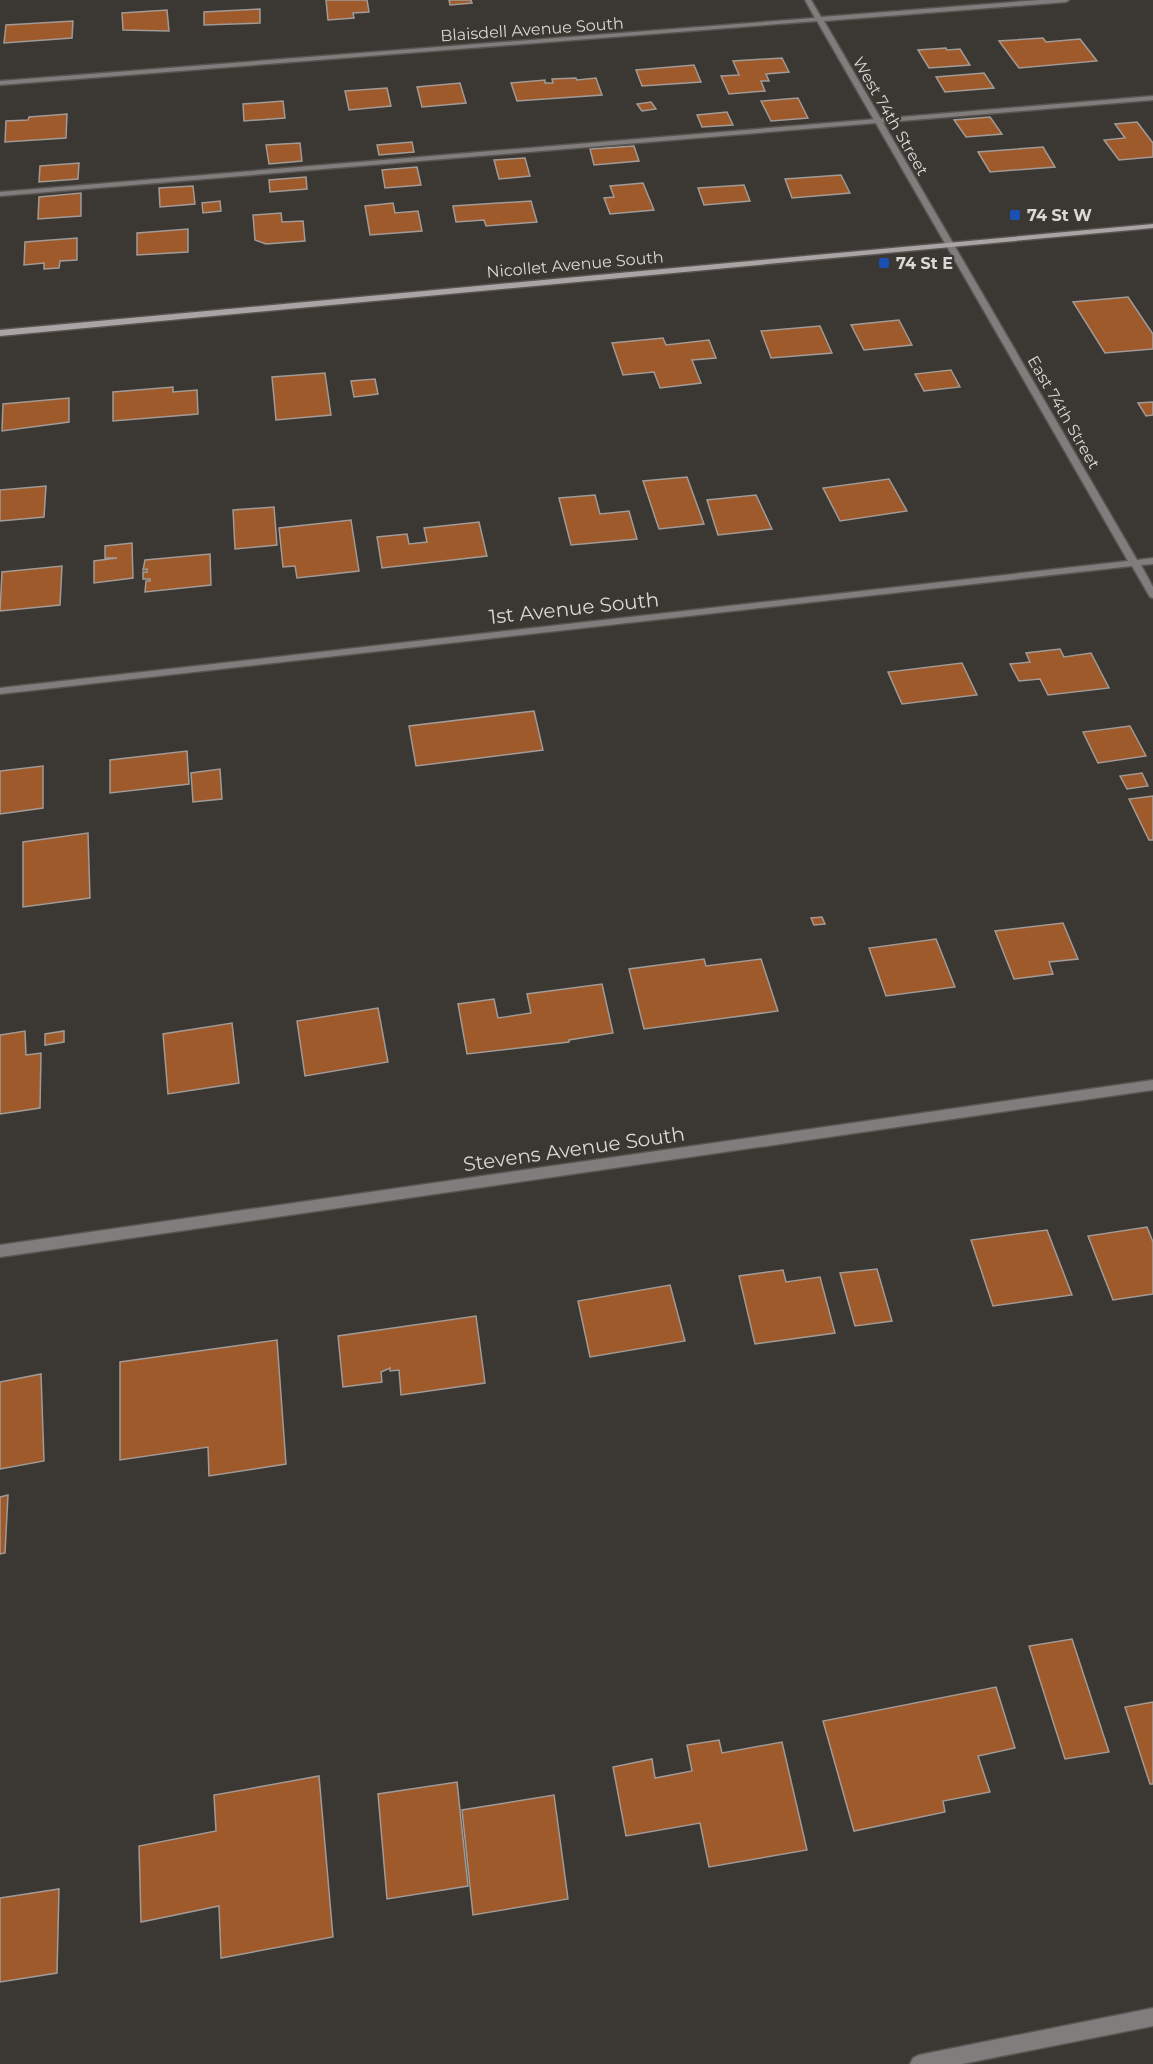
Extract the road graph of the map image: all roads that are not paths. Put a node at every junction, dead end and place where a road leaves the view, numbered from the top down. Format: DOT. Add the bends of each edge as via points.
graph roads {
  1 [pos="808,0"];
  2 [pos="1065,0"];
  3 [pos="820,20"];
  4 [pos="0,83"];
  5 [pos="1153,98"];
  6 [pos="878,121"];
  7 [pos="0,194"];
  8 [pos="1153,226"];
  9 [pos="950,245"];
  10 [pos="0,333"];
  11 [pos="1153,561"];
  12 [pos="1135,564"];
  13 [pos="1153,595"];
  14 [pos="0,691"];
  15 [pos="1153,1085"];
  16 [pos="0,1251"];
  17 [pos="1153,2017"];
  18 [pos="919,2064"];
  1 -- 3 [label="street, West 74th Street"];
  2 -- 3 [label="street, Blaisdell Avenue South"];
  3 -- 4 [label="street, Blaisdell Avenue South"];
  3 -- 6 [label="street, West 74th Street"];
  5 -- 6 [label="street"];
  6 -- 7 [label="street"];
  6 -- 9 [label="street, West 74th Street"];
  8 -- 9 [label="main road, Nicollet Avenue South"];
  9 -- 10 [label="main road, Nicollet Avenue South"];
  9 -- 12 [label="street, East 74th Street"];
  11 -- 12 [label="street, 1st Avenue South"];
  12 -- 13 [label="street, East 74th Street"];
  12 -- 14 [label="street, 1st Avenue South"];
  15 -- 16 [label="street, Stevens Avenue South"];
  17 -- 18 [label="street"];
}
